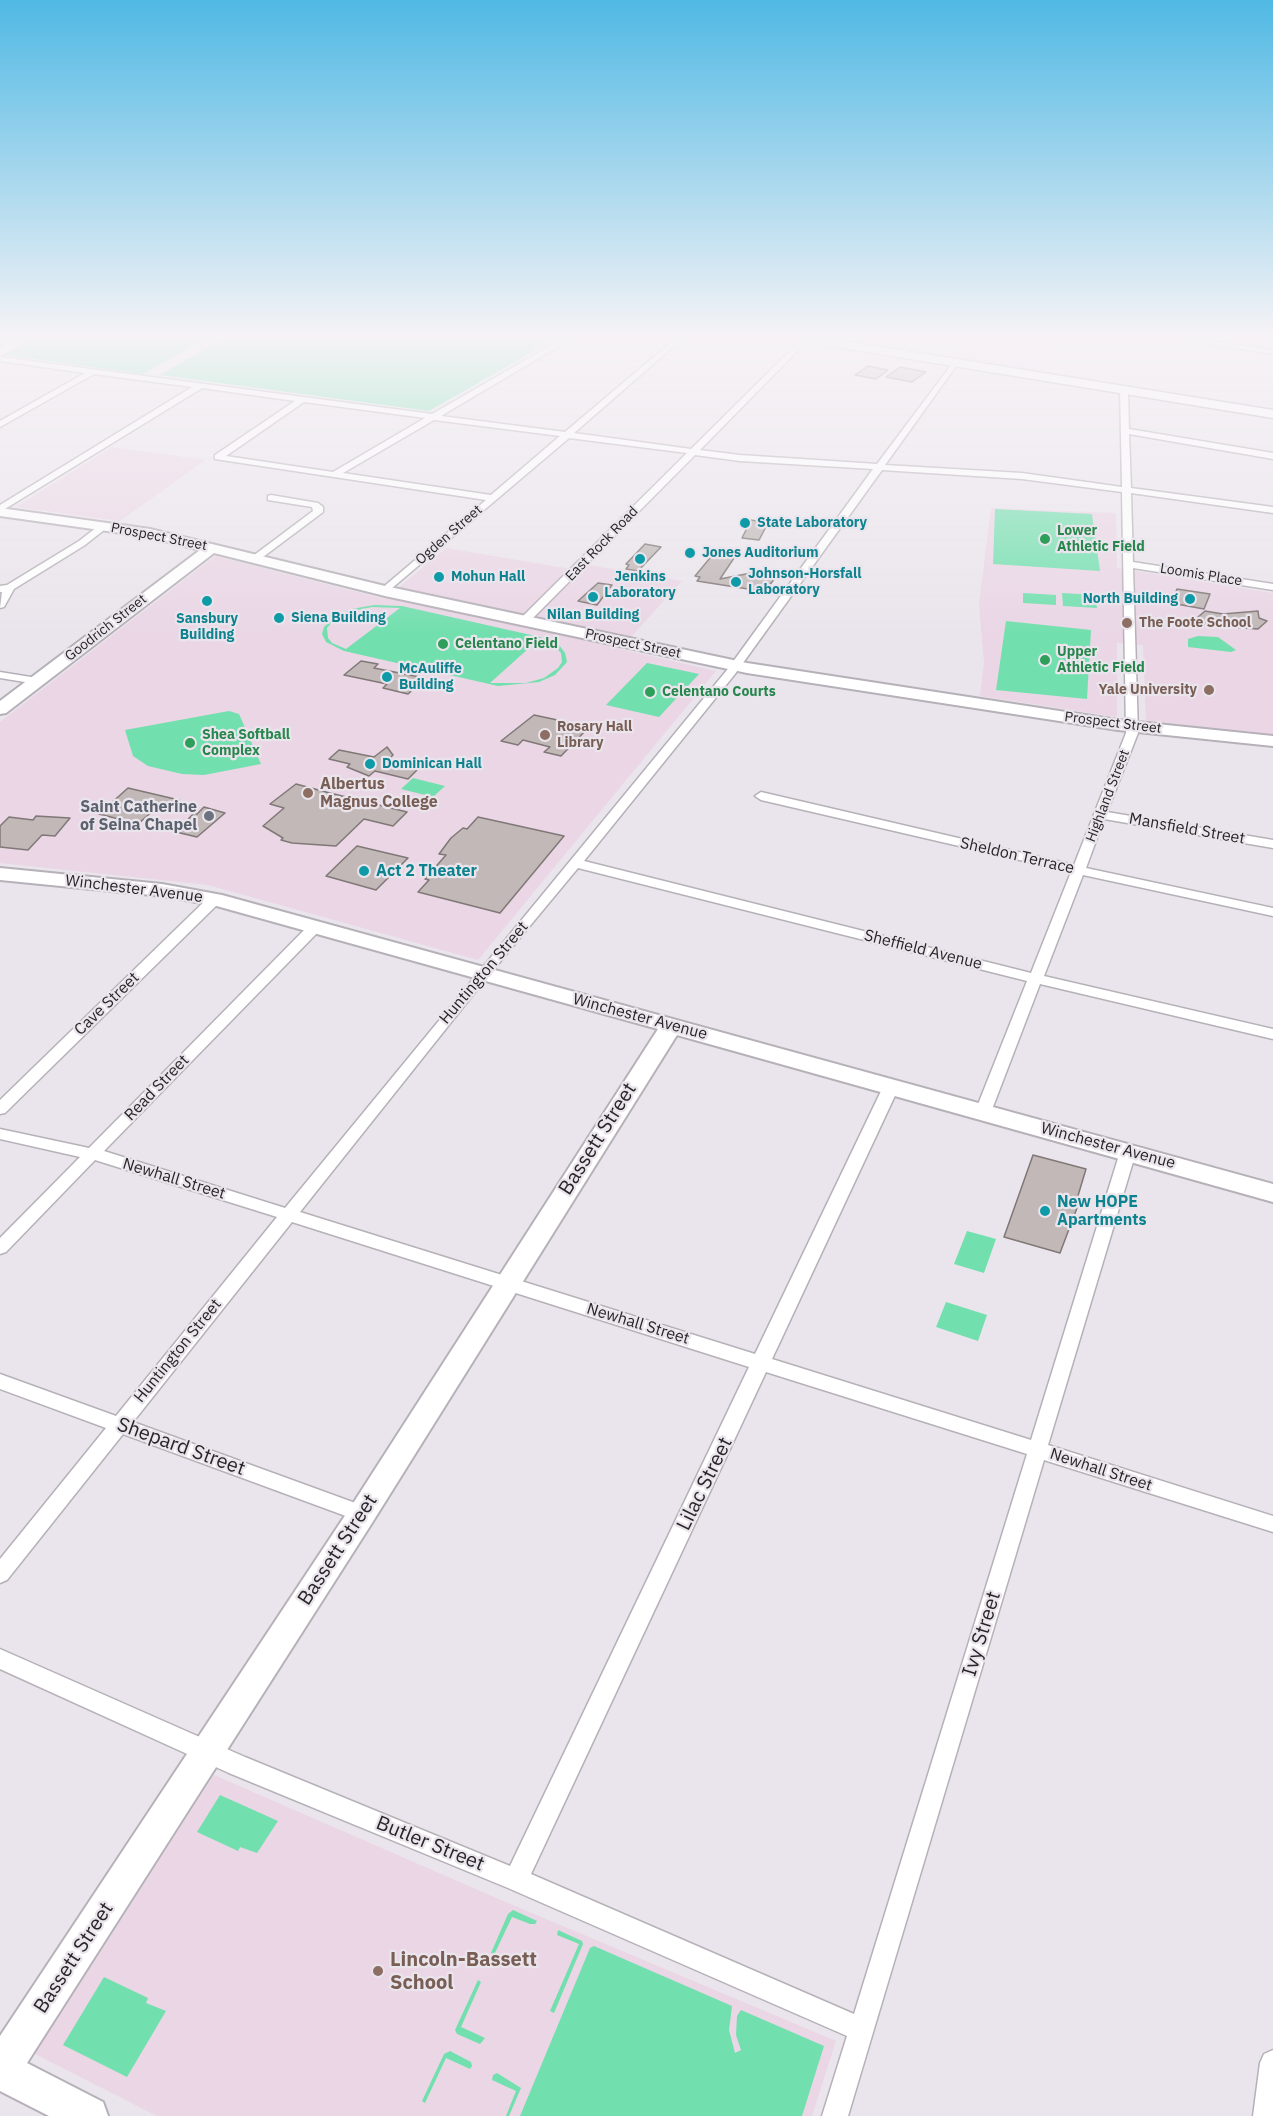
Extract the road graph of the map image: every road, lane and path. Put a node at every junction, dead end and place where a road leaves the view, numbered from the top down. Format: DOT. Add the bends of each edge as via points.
graph roads {
  1 [pos="117,438"];
  2 [pos="246,438"];
  3 [pos="397,438"];
  4 [pos="563,438"];
  5 [pos="586,438"];
  6 [pos="706,438"];
  7 [pos="900,438"];
  8 [pos="1126,438"];
  9 [pos="1166,438"];
  10 [pos="692,452"];
  11 [pos="1273,456"];
  12 [pos="879,467"];
  13 [pos="335,474"];
  14 [pos="1127,489"];
  15 [pos="271,498"];
  16 [pos="492,498"];
  17 [pos="1273,510"];
  18 [pos="0,511"];
  19 [pos="104,526"];
  20 [pos="212,548"];
  21 [pos="256,558"];
  22 [pos="1129,564"];
  23 [pos="1273,587"];
  24 [pos="5,588"];
  25 [pos="385,591"];
  26 [pos="0,605"];
  27 [pos="525,621"];
  28 [pos="736,666"];
  29 [pos="0,675"];
  30 [pos="38,681"];
  31 [pos="0,709"];
  32 [pos="1132,726"];
  33 [pos="1273,741"];
  34 [pos="761,796"];
  35 [pos="1100,815"];
  36 [pos="1273,844"];
  37 [pos="575,864"];
  38 [pos="1078,870"];
  39 [pos="2,876"];
  40 [pos="215,899"];
  41 [pos="1273,912"];
  42 [pos="315,927"];
  43 [pos="483,974"];
  44 [pos="1036,978"];
  45 [pos="670,1026"];
  46 [pos="1273,1034"];
  47 [pos="891,1087"];
  48 [pos="0,1109"];
  49 [pos="983,1112"];
  50 [pos="0,1134"];
  51 [pos="1128,1152"];
  52 [pos="93,1154"];
  53 [pos="1273,1192"];
  54 [pos="288,1214"];
  55 [pos="0,1248"];
  56 [pos="507,1283"];
  57 [pos="762,1363"];
  58 [pos="0,1381"];
  59 [pos="119,1425"];
  60 [pos="1038,1450"];
  61 [pos="362,1514"];
  62 [pos="1273,1524"];
  63 [pos="0,1574"];
  64 [pos="0,1659"];
  65 [pos="206,1751"];
  66 [pos="516,1880"];
  67 [pos="861,2030"];
  68 [pos="1273,2063"];
  69 [pos="0,2070"];
  70 [pos="89,2116"];
  71 [pos="835,2116"];
  72 [pos="1266,2116"];
  1 -- 18 [label="street"];
  2 -- 13 [label="street" via="218,457"];
  3 -- 13 [label="street"];
  4 -- 16 [label="street, Ogden Street"];
  5 -- 10 [label="street"];
  6 -- 10 [label="street, East Rock Road"];
  7 -- 12 [label="street, Huntington Street"];
  8 -- 14 [label="street, Highland Street"];
  9 -- 11 [label="street"];
  10 -- 12 [label="street" via="789,463"];
  10 -- 27 [label="street, East Rock Road"];
  12 -- 14 [label="street" via="1002,474"];
  12 -- 28 [label="street, Huntington Street"];
  13 -- 16 [label="street"];
  14 -- 17 [label="street"];
  14 -- 22 [label="street, Highland Street"];
  15 -- 21 [label="street" via="315,505 318,512"];
  16 -- 25 [label="street, Ogden Street"];
  18 -- 19 [label="main road, Prospect Street"];
  19 -- 20 [label="main road, Prospect Street"];
  19 -- 24 [label="street"];
  20 -- 21 [label="main road, Prospect Street"];
  20 -- 30 [label="main road, Goodrich Street"];
  21 -- 25 [label="main road, Prospect Street"];
  22 -- 23 [label="street, Loomis Place"];
  22 -- 32 [label="street, Highland Street"];
  24 -- 26 [label="street"];
  25 -- 27 [label="main road, Prospect Street"];
  27 -- 28 [label="main road, Prospect Street"];
  28 -- 32 [label="main road, Prospect Street"];
  28 -- 37 [label="street, Huntington Street"];
  29 -- 30 [label="street"];
  30 -- 31 [label="main road, Goodrich Street"];
  32 -- 33 [label="main road, Prospect Street"];
  32 -- 35 [label="street, Highland Street"];
  34 -- 38 [label="street, Sheldon Terrace"];
  35 -- 36 [label="street, Mansfield Street"];
  35 -- 38 [label="street, Highland Street"];
  37 -- 43 [label="street, Huntington Street"];
  37 -- 44 [label="street, Sheffield Avenue"];
  38 -- 41 [label="street, Sheldon Terrace"];
  38 -- 44 [label="street, Highland Street"];
  39 -- 40 [label="main road, Winchester Avenue" via="162,890"];
  40 -- 42 [label="main road, Winchester Avenue"];
  40 -- 48 [label="street, Cave Street"];
  42 -- 43 [label="main road, Winchester Avenue"];
  42 -- 52 [label="street, Read Street"];
  43 -- 45 [label="main road, Winchester Avenue"];
  43 -- 54 [label="street, Huntington Street"];
  44 -- 46 [label="street, Sheffield Avenue"];
  44 -- 49 [label="street, Highland Street"];
  45 -- 47 [label="main road, Winchester Avenue"];
  45 -- 56 [label="main road, Bassett Street"];
  47 -- 49 [label="main road, Winchester Avenue"];
  47 -- 57 [label="street, Lilac Street"];
  49 -- 51 [label="main road, Winchester Avenue"];
  50 -- 52 [label="street, Newhall Street"];
  51 -- 53 [label="main road, Winchester Avenue"];
  51 -- 60 [label="street, Ivy Street"];
  52 -- 54 [label="street, Newhall Street"];
  52 -- 55 [label="street, Read Street"];
  54 -- 56 [label="street, Newhall Street"];
  54 -- 59 [label="street, Huntington Street"];
  56 -- 57 [label="street, Newhall Street"];
  56 -- 61 [label="main road, Bassett Street"];
  57 -- 60 [label="street, Newhall Street"];
  57 -- 66 [label="street, Lilac Street"];
  58 -- 59 [label="street, Shepard Street"];
  59 -- 61 [label="street, Shepard Street"];
  59 -- 63 [label="street, Huntington Street"];
  60 -- 62 [label="street, Newhall Street"];
  60 -- 67 [label="street, Ivy Street"];
  61 -- 65 [label="main road, Bassett Street"];
  64 -- 65 [label="street, Butler Street"];
  65 -- 66 [label="street, Butler Street"];
  65 -- 69 [label="main road, Bassett Street"];
  66 -- 67 [label="street, Butler Street"];
  67 -- 71 [label="street, Ivy Street"];
  68 -- 72 [label="street"];
  69 -- 70 [label="main road"];
}
